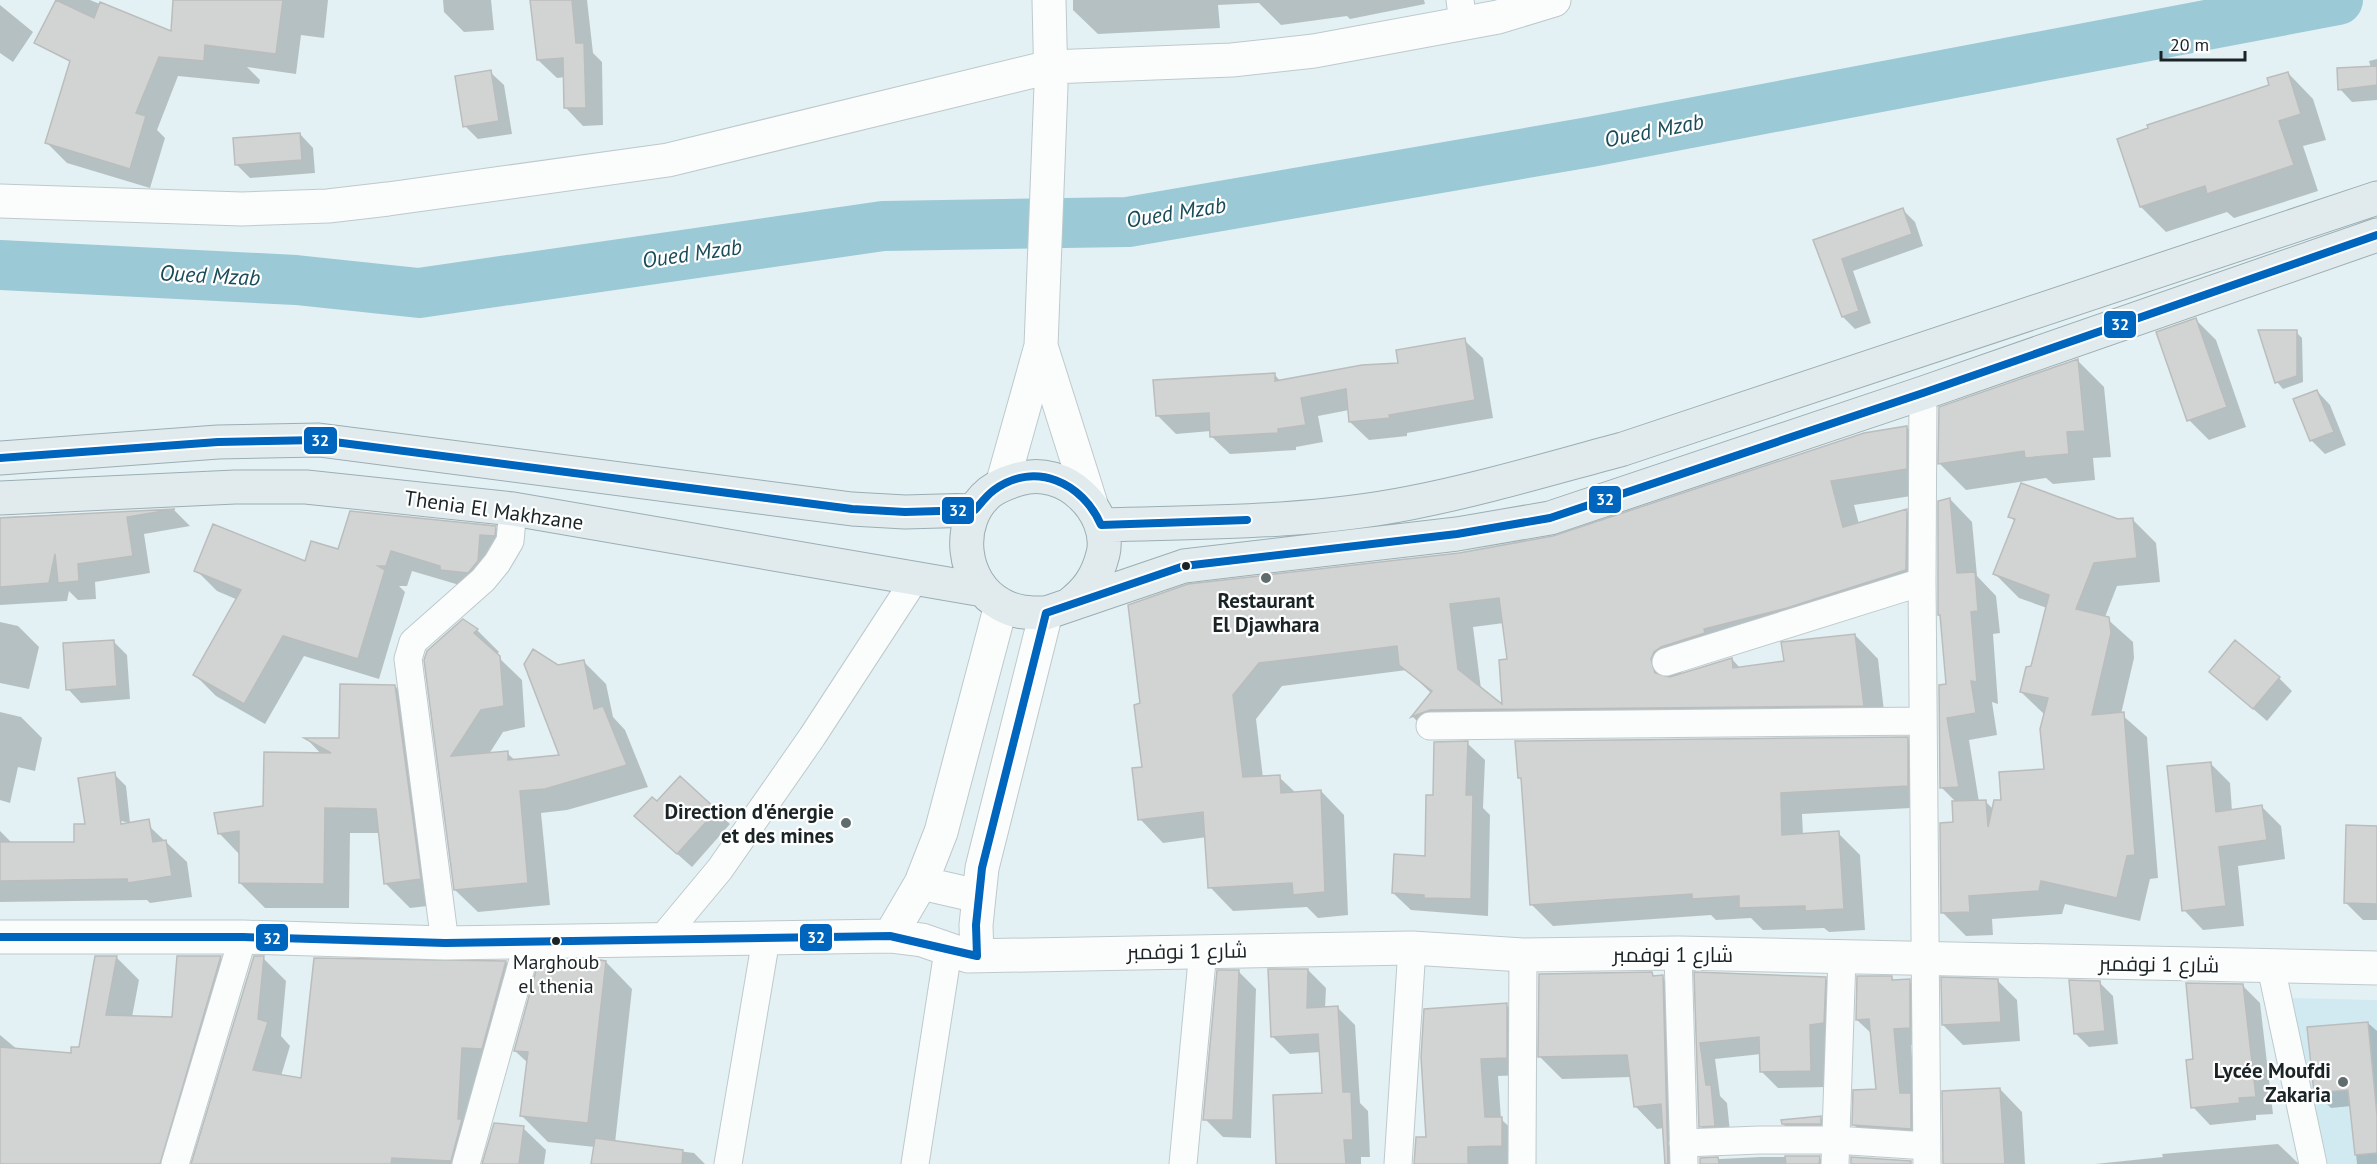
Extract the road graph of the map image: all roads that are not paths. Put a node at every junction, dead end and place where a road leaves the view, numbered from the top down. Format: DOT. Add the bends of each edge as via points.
graph roads {
  1 [pos="1049,0"];
  2 [pos="1554,0"];
  3 [pos="1462,12"];
  4 [pos="1051,76"];
  5 [pos="2377,198"];
  6 [pos="0,201"];
  7 [pos="2377,235"];
  8 [pos="1042,336"];
  9 [pos="1923,393"];
  10 [pos="0,458"];
  11 [pos="1002,485"];
  12 [pos="0,498"];
  13 [pos="513,509"];
  14 [pos="975,510"];
  15 [pos="1096,514"];
  16 [pos="915,579"];
  17 [pos="1922,582"];
  18 [pos="992,597"];
  19 [pos="1057,609"];
  20 [pos="1666,662"];
  21 [pos="1923,722"];
  22 [pos="1430,726"];
  23 [pos="921,883"];
  24 [pos="978,896"];
  25 [pos="890,936"];
  26 [pos="0,937"];
  27 [pos="243,937"];
  28 [pos="766,939"];
  29 [pos="660,941"];
  30 [pos="528,942"];
  31 [pos="445,943"];
  32 [pos="1412,948"];
  33 [pos="1203,950"];
  34 [pos="1678,953"];
  35 [pos="963,954"];
  36 [pos="1523,955"];
  37 [pos="1842,957"];
  38 [pos="1925,960"];
  39 [pos="2271,967"];
  40 [pos="2377,968"];
  41 [pos="1835,1152"];
  42 [pos="1683,1153"];
  43 [pos="1927,1155"];
  44 [pos="175,1164"];
  45 [pos="466,1164"];
  46 [pos="728,1164"];
  47 [pos="915,1164"];
  48 [pos="1183,1164"];
  49 [pos="1398,1164"];
  50 [pos="1522,1164"];
  51 [pos="2313,1164"];
  1 -- 4 [label="main road"];
  2 -- 3 [label="main road" via="1498,17"];
  3 -- 4 [label="main road" via="1314,51"];
  4 -- 6 [label="main road" via="668,160 388,199 242,209"];
  4 -- 8 [label="main road"];
  5 -- 15 [label="main road" via="1623,449 1532,474 1410,503 1325,516"];
  7 -- 9 [label="main road"];
  8 -- 11 [label="main road"];
  8 -- 15 [label="main road"];
  9 -- 17 [label="street"];
  9 -- 19 [label="main road" via="1550,518 1457,534 1184,566"];
  10 -- 14 [label="main road" via="218,442 319,440 852,508 905,512"];
  11 -- 14 [label="main road"];
  11 -- 15 [label="main road" via="1029,476 1053,478 1074,488"];
  12 -- 13 [label="main road, Thenia El Makhzane" via="306,487"];
  13 -- 16 [label="main road, Thenia El Makhzane"];
  13 -- 31 [label="street" via="510,541 497,563 412,642 408,659"];
  14 -- 18 [label="main road" via="967,530 966,551 971,572"];
  15 -- 19 [label="main road" via="1104,548 1099,571 1087,591"];
  16 -- 18 [label="main road, Thenia El Makhzane"];
  16 -- 29 [label="street" via="720,869"];
  17 -- 20 [label="street"];
  17 -- 21 [label="street"];
  18 -- 19 [label="main road" via="1023,613"];
  18 -- 23 [label="main road" via="941,832"];
  19 -- 24 [label="main road" via="988,840"];
  21 -- 22 [label="street"];
  21 -- 38 [label="street"];
  23 -- 24 [label="main road"];
  23 -- 25 [label="main road"];
  24 -- 35 [label="main road"];
  25 -- 28 [label="main road, شارع 1 نوفمبر"];
  25 -- 35 [label="main road, شارع 1 نوفمبر" via="922,940"];
  26 -- 27 [label="main road, شارع 1 نوفمبر"];
  27 -- 31 [label="main road, شارع 1 نوفمبر"];
  27 -- 44 [label="street"];
  28 -- 29 [label="main road, شارع 1 نوفمبر"];
  28 -- 46 [label="street"];
  29 -- 30 [label="main road, شارع 1 نوفمبر"];
  30 -- 31 [label="main road, شارع 1 نوفمبر"];
  30 -- 45 [label="street"];
  32 -- 33 [label="main road, شارع 1 نوفمبر"];
  32 -- 36 [label="main road, شارع 1 نوفمبر"];
  32 -- 49 [label="street"];
  33 -- 35 [label="main road, شارع 1 نوفمبر"];
  33 -- 48 [label="street"];
  34 -- 36 [label="main road, شارع 1 نوفمبر"];
  34 -- 37 [label="main road, شارع 1 نوفمبر"];
  34 -- 42 [label="street"];
  35 -- 47 [label="street"];
  36 -- 50 [label="street"];
  37 -- 38 [label="main road, شارع 1 نوفمبر"];
  37 -- 41 [label="street"];
  38 -- 39 [label="main road, شارع 1 نوفمبر"];
  38 -- 43 [label="street"];
  39 -- 40 [label="main road, شارع 1 نوفمبر"];
  39 -- 51 [label="street"];
  41 -- 42 [label="street"];
  41 -- 43 [label="street"];
}
